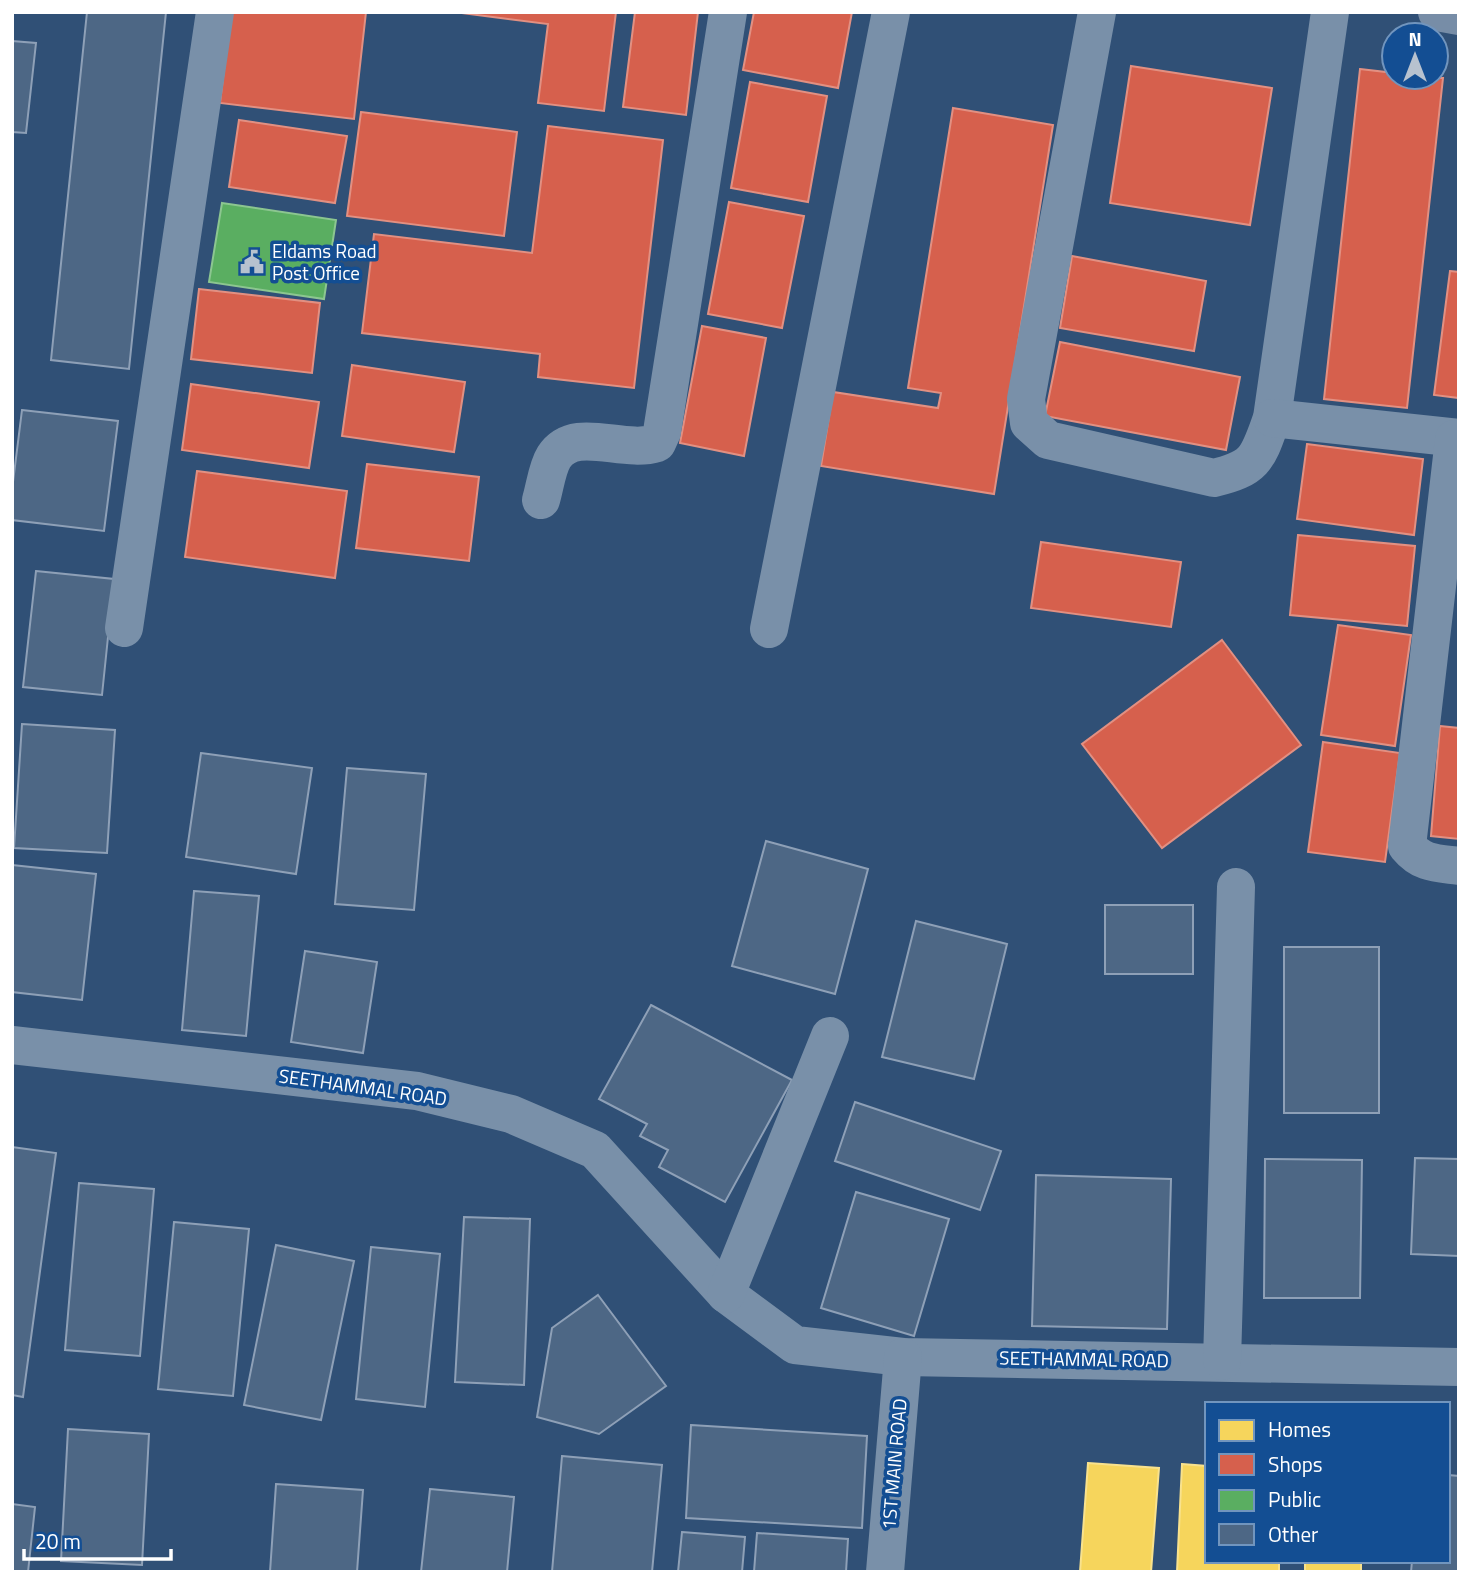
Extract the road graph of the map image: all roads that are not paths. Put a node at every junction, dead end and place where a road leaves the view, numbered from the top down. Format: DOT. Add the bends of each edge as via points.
graph roads {
  1 [pos="215,12"];
  2 [pos="728,12"];
  3 [pos="891,12"];
  4 [pos="1097,12"];
  5 [pos="1330,12"];
  6 [pos="1437,12"];
  7 [pos="1459,16"];
  8 [pos="1272,418"];
  9 [pos="1456,438"];
  10 [pos="541,499"];
  11 [pos="124,628"];
  12 [pos="769,629"];
  13 [pos="1459,866"];
  14 [pos="1236,887"];
  15 [pos="830,1036"];
  16 [pos="12,1045"];
  17 [pos="726,1294"];
  18 [pos="902,1357"];
  19 [pos="1222,1361"];
  20 [pos="1459,1367"];
  21 [pos="885,1572"];
  1 -- 11 [label="street"];
  2 -- 10 [label="street" via="662,432 657,443 644,447 583,439 566,446 553,458"];
  3 -- 12 [label="street"];
  4 -- 8 [label="street" via="1026,400 1028,423 1048,440 1214,478 1240,472 1259,453"];
  5 -- 8 [label="street"];
  6 -- 7 [label="main road"];
  8 -- 9 [label="street"];
  9 -- 13 [label="street" via="1407,846 1417,858"];
  14 -- 19 [label="street"];
  15 -- 17 [label="street"];
  16 -- 17 [label="street, SEETHAMMAL ROAD" via="417,1091 511,1114 596,1150"];
  17 -- 18 [label="street, SEETHAMMAL ROAD" via="795,1345"];
  18 -- 19 [label="street, SEETHAMMAL ROAD"];
  18 -- 21 [label="street, 1ST MAIN ROAD"];
  19 -- 20 [label="street, SEETHAMMAL ROAD"];
}
